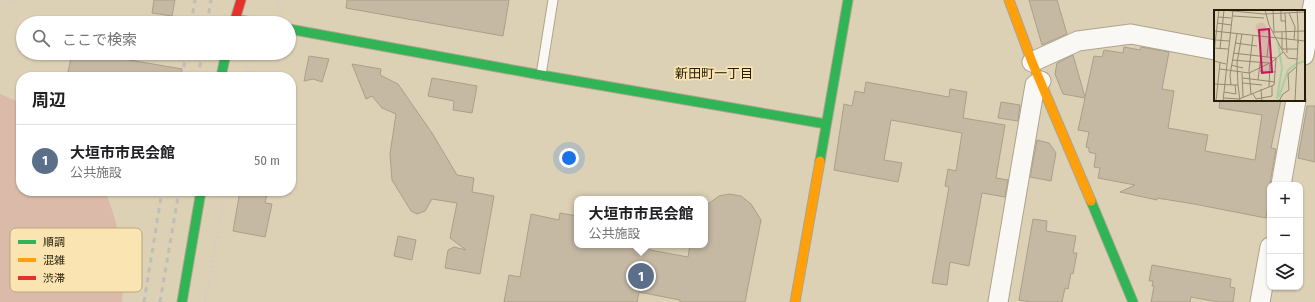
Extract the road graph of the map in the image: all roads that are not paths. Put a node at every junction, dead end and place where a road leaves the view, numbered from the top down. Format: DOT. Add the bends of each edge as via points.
graph roads {
  1 [pos="241,0"];
  2 [pos="553,0"];
  3 [pos="848,0"];
  4 [pos="1008,0"];
  5 [pos="1314,0"];
  6 [pos="236,16"];
  7 [pos="296,31"];
  8 [pos="1214,50"];
  9 [pos="1305,50"];
  10 [pos="224,60"];
  11 [pos="1032,62"];
  12 [pos="1305,64"];
  13 [pos="1315,66"];
  14 [pos="221,72"];
  15 [pos="541,75"];
  16 [pos="1041,81"];
  17 [pos="1296,101"];
  18 [pos="826,124"];
  19 [pos="1282,182"];
  20 [pos="200,196"];
  21 [pos="1269,254"];
  22 [pos="182,302"];
  23 [pos="795,302"];
  24 [pos="998,302"];
  25 [pos="1133,302"];
  26 [pos="1260,302"];
  1 -- 6 [label="street"];
  2 -- 15 [label="lane"];
  3 -- 18 [label="street"];
  4 -- 11 [label="street"];
  5 -- 9 [label="street"];
  7 -- 15 [label="street"];
  8 -- 11 [label="street" via="1131,34 1078,41"];
  10 -- 14 [label="street"];
  11 -- 16 [label="street"];
  12 -- 13 [label="street"];
  15 -- 18 [label="street"];
  16 -- 24 [label="street" via="1035,85"];
  16 -- 25 [label="street"];
  17 -- 19 [label="street"];
  18 -- 23 [label="street"];
  20 -- 22 [label="street"];
  21 -- 26 [label="street"];
}
